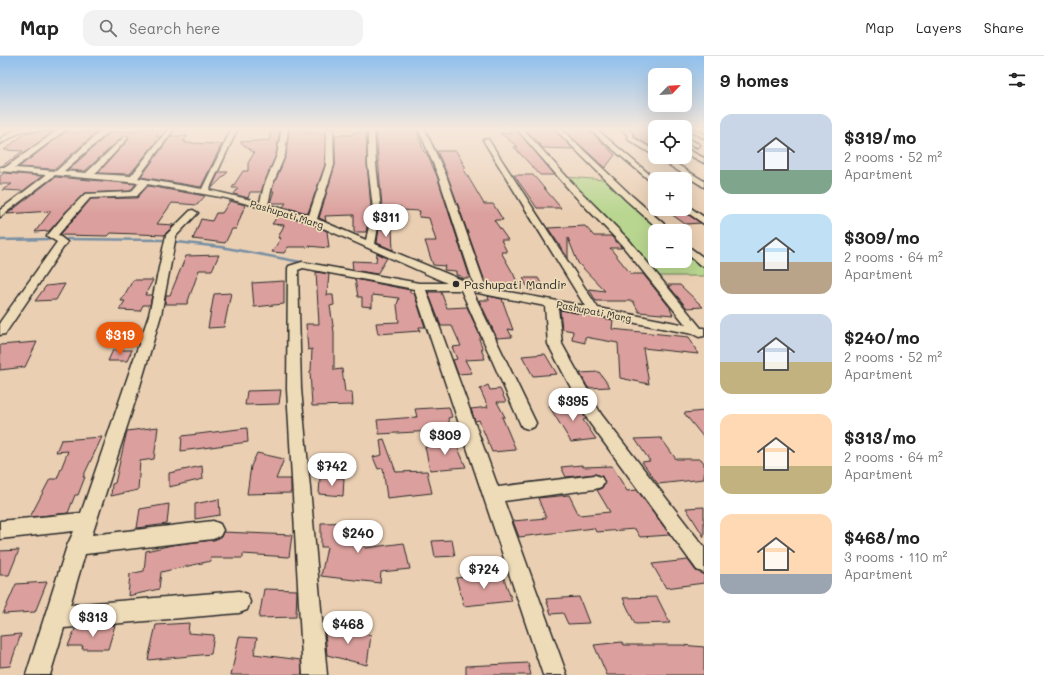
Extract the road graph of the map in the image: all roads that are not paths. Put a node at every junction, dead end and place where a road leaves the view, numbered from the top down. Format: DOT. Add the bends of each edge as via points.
graph roads {
  1 [pos="22,157"];
  2 [pos="74,157"];
  3 [pos="107,157"];
  4 [pos="149,157"];
  5 [pos="221,157"];
  6 [pos="281,157"];
  7 [pos="330,157"];
  8 [pos="372,157"];
  9 [pos="434,157"];
  10 [pos="497,157"];
  11 [pos="545,157"];
  12 [pos="587,157"];
  13 [pos="625,157"];
  14 [pos="671,164"];
  15 [pos="4,169"];
  16 [pos="55,173"];
  17 [pos="89,175"];
  18 [pos="648,177"];
  19 [pos="133,178"];
  20 [pos="146,180"];
  21 [pos="704,185"];
  22 [pos="205,191"];
  23 [pos="264,206"];
  24 [pos="193,213"];
  25 [pos="692,213"];
  26 [pos="0,214"];
  27 [pos="312,220"];
  28 [pos="704,221"];
  29 [pos="659,224"];
  30 [pos="370,245"];
  31 [pos="692,253"];
  32 [pos="704,263"];
  33 [pos="419,286"];
  34 [pos="465,287"];
  35 [pos="481,289"];
  36 [pos="551,303"];
  37 [pos="594,311"];
  38 [pos="0,331"];
  39 [pos="701,334"];
  40 [pos="528,423"];
  41 [pos="595,482"];
  42 [pos="493,494"];
  43 [pos="88,521"];
  44 [pos="0,530"];
  45 [pos="213,530"];
  46 [pos="77,546"];
  47 [pos="704,563"];
  48 [pos="239,602"];
  49 [pos="57,617"];
  50 [pos="38,675"];
  51 [pos="314,675"];
  52 [pos="555,675"];
  1 -- 15 [label="street"];
  2 -- 16 [label="street"];
  3 -- 17 [label="street"];
  4 -- 19 [label="street"];
  5 -- 22 [label="street"];
  6 -- 23 [label="street" via="268,186"];
  7 -- 27 [label="street" via="330,165"];
  8 -- 30 [label="street" via="377,209"];
  9 -- 35 [label="street"];
  10 -- 37 [label="street"];
  11 -- 39 [label="street" via="625,242"];
  12 -- 29 [label="street"];
  13 -- 18 [label="street"];
  14 -- 21 [label="street"];
  15 -- 16 [label="street, Pashupati Marg"];
  16 -- 17 [label="street, Pashupati Marg"];
  16 -- 26 [label="street"];
  17 -- 19 [label="street, Pashupati Marg"];
  19 -- 20 [label="street, Pashupati Marg"];
  20 -- 22 [label="street, Pashupati Marg"];
  20 -- 38 [label="street" via="134,194 88,196 70,214 52,236 62,242"];
  22 -- 23 [label="street, Pashupati Marg"];
  23 -- 27 [label="street, Pashupati Marg"];
  24 -- 43 [label="street" via="171,235 154,315"];
  25 -- 28 [label="street"];
  27 -- 30 [label="street, Pashupati Marg"];
  30 -- 34 [label="street, Pashupati Marg"];
  31 -- 32 [label="street"];
  33 -- 34 [label="street"];
  33 -- 42 [label="street"];
  33 -- 51 [label="street" via="302,265 292,269 294,389"];
  34 -- 35 [label="street, Pashupati Marg"];
  34 -- 40 [label="street"];
  35 -- 36 [label="street, Pashupati Marg"];
  36 -- 37 [label="street, Pashupati Marg"];
  36 -- 47 [label="street" via="556,344 595,418"];
  37 -- 39 [label="street, Pashupati Marg"];
  41 -- 42 [label="street"];
  42 -- 52 [label="street"];
  43 -- 44 [label="street"];
  43 -- 46 [label="street"];
  45 -- 46 [label="street"];
  46 -- 49 [label="street"];
  48 -- 49 [label="street"];
  49 -- 50 [label="street"];
}
